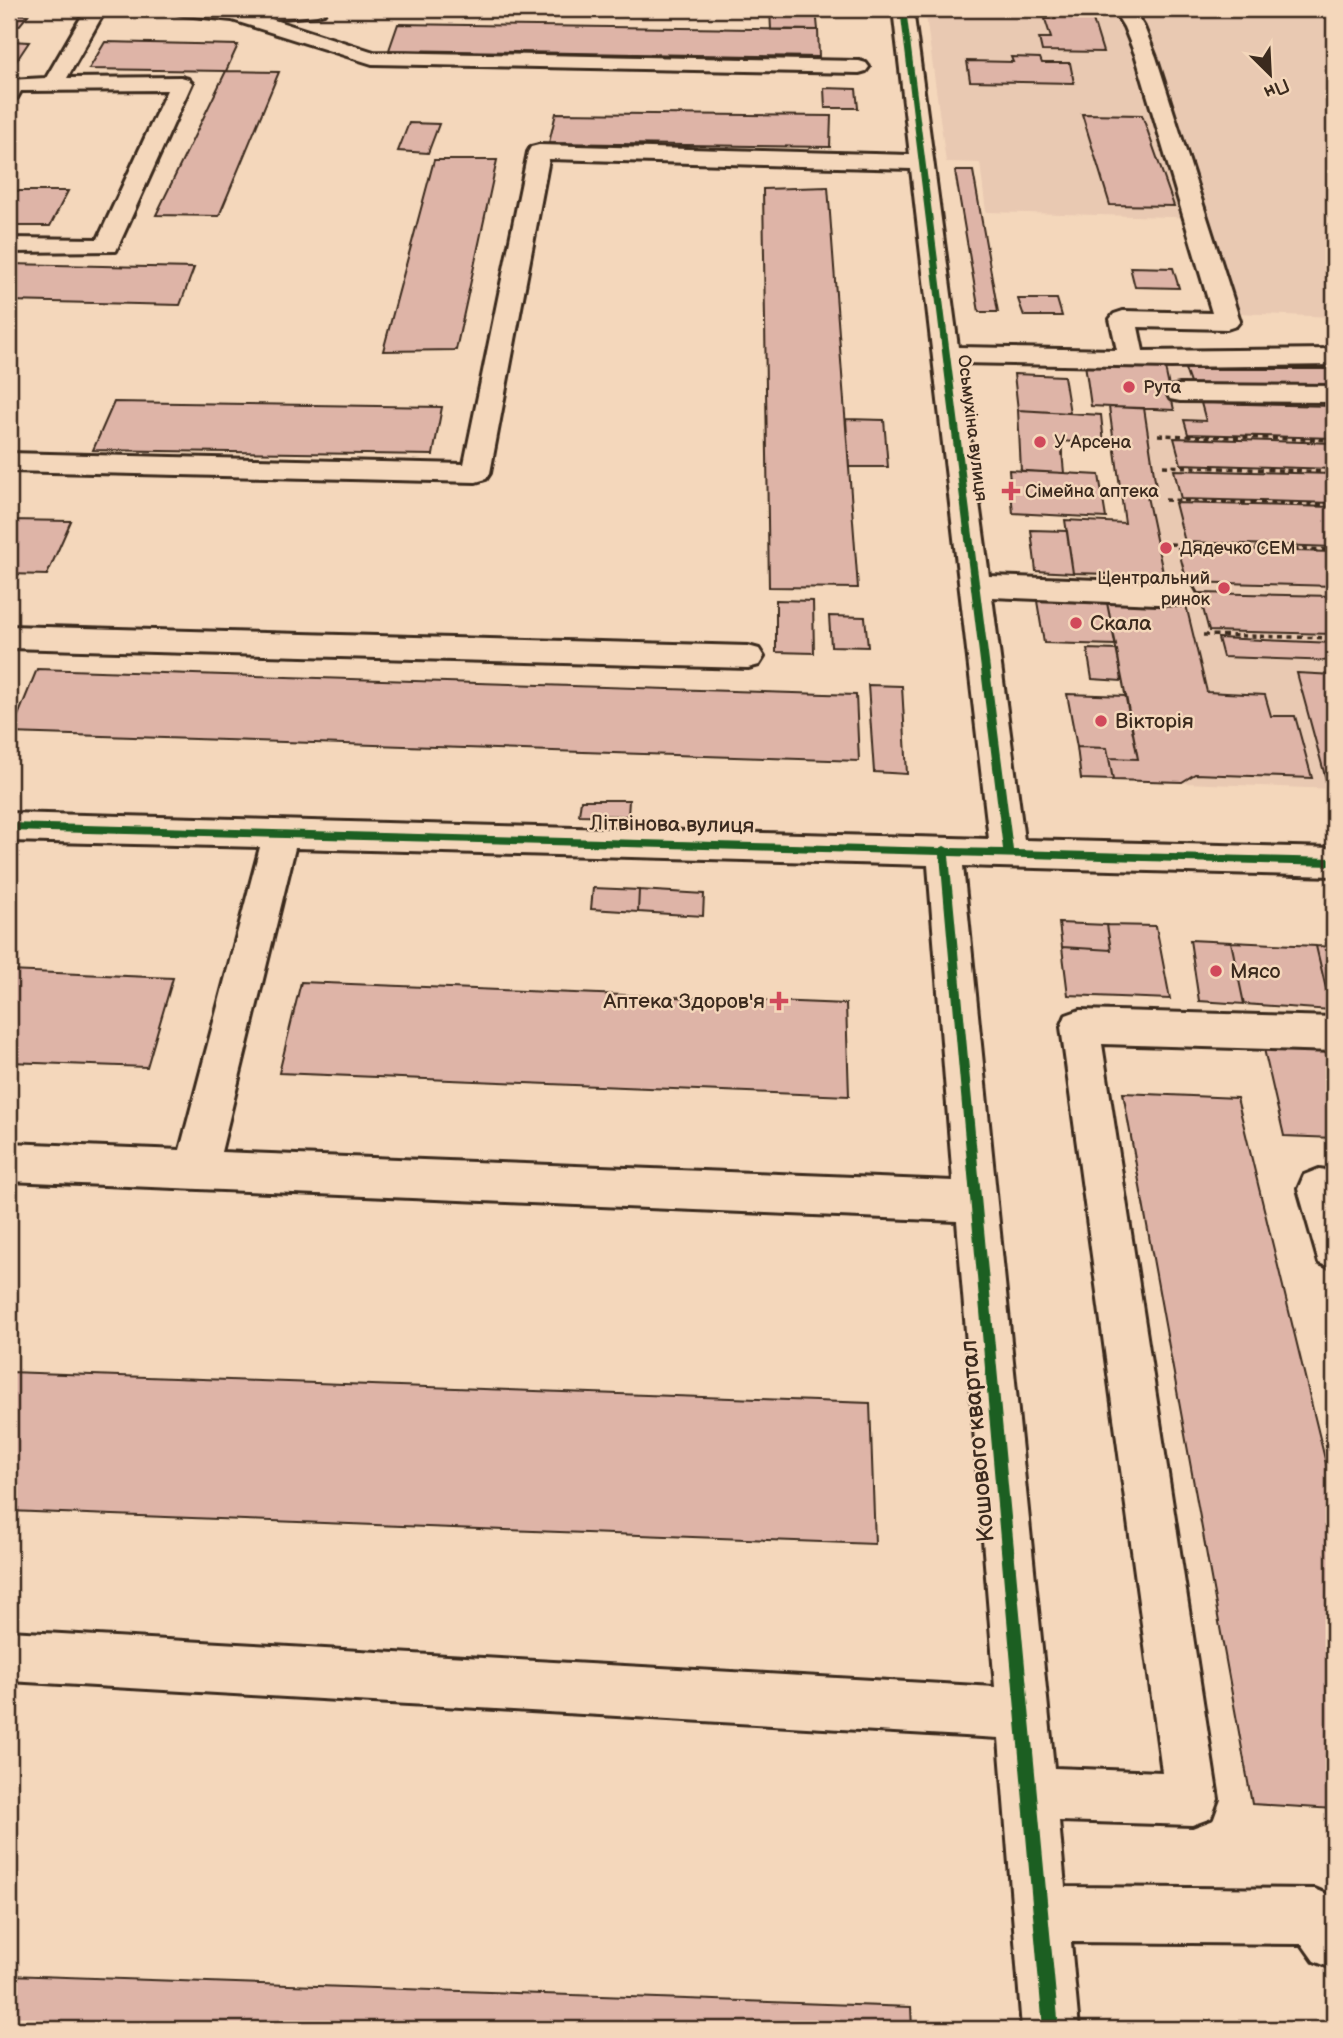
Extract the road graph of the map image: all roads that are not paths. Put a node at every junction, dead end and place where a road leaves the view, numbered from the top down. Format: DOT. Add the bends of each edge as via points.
graph roads {
  1 [pos="96,9"];
  2 [pos="184,9"];
  3 [pos="317,9"];
  4 [pos="903,9"];
  5 [pos="1123,9"];
  6 [pos="237,15"];
  7 [pos="859,67"];
  8 [pos="54,83"];
  9 [pos="9,93"];
  10 [pos="922,162"];
  11 [pos="9,245"];
  12 [pos="946,355"];
  13 [pos="1334,356"];
  14 [pos="1132,358"];
  15 [pos="1171,359"];
  16 [pos="1334,394"];
  17 [pos="9,461"];
  18 [pos="975,586"];
  19 [pos="1181,594"];
  20 [pos="9,637"];
  21 [pos="747,657"];
  22 [pos="9,827"];
  23 [pos="281,833"];
  24 [pos="944,850"];
  25 [pos="1008,852"];
  26 [pos="1334,862"];
  27 [pos="1334,1034"];
  28 [pos="9,1162"];
  29 [pos="196,1169"];
  30 [pos="1334,1190"];
  31 [pos="977,1202"];
  32 [pos="1334,1248"];
  33 [pos="9,1656"];
  34 [pos="1023,1714"];
  35 [pos="1030,1794"];
  36 [pos="1040,1913"];
  37 [pos="1334,1941"];
  38 [pos="1051,2029"];
  1 -- 8 [label="street"];
  2 -- 6 [label="street"];
  3 -- 6 [label="street"];
  4 -- 10 [label="street, Осьмухіна вулиця"];
  5 -- 14 [label="street" via="1146,57 1227,321 1123,319"];
  6 -- 7 [label="street" via="372,58"];
  8 -- 9 [label="street" via="14,85"];
  8 -- 11 [label="street" via="181,83 107,246"];
  10 -- 12 [label="street, Осьмухіна вулиця"];
  10 -- 17 [label="street" via="539,152 476,473"];
  12 -- 14 [label="street"];
  12 -- 18 [label="street, Осьмухіна вулиця"];
  13 -- 15 [label="street"];
  14 -- 15 [label="street"];
  15 -- 16 [label="street" via="1183,405"];
  18 -- 19 [label="street"];
  18 -- 25 [label="street, Осьмухіна вулиця"];
  20 -- 21 [label="street"];
  22 -- 23 [label="street, Літвінова вулиця"];
  23 -- 24 [label="street, Літвінова вулиця"];
  23 -- 29 [label="street"];
  24 -- 25 [label="street, Літвінова вулиця"];
  24 -- 31 [label="street, Кошового квартал"];
  25 -- 26 [label="street, Літвінова вулиця"];
  27 -- 35 [label="street" via="1080,1027 1192,1798"];
  28 -- 29 [label="street"];
  29 -- 31 [label="street"];
  30 -- 32 [label="street" via="1319,1189"];
  31 -- 34 [label="street, Кошового квартал"];
  33 -- 34 [label="street"];
  34 -- 35 [label="street, Кошового квартал"];
  35 -- 36 [label="street, Кошового квартал"];
  36 -- 37 [label="street" via="1315,1917"];
  36 -- 38 [label="street, Кошового квартал"];
}
